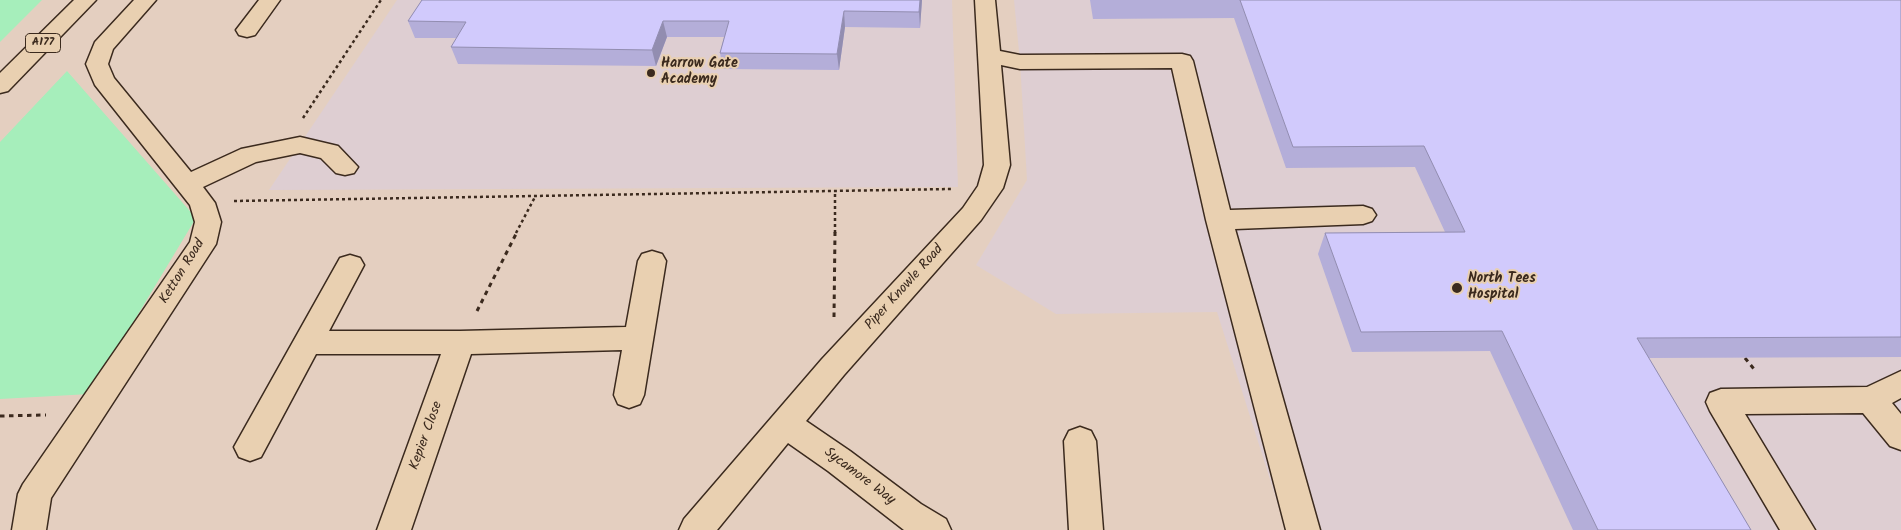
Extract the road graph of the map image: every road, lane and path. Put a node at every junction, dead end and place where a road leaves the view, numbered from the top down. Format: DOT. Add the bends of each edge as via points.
graph roads {
  1 [pos="86,0"];
  2 [pos="146,0"];
  3 [pos="270,0"];
  4 [pos="380,0"];
  5 [pos="985,0"];
  6 [pos="247,30"];
  7 [pos="989,56"];
  8 [pos="0,86"];
  9 [pos="300,122"];
  10 [pos="345,167"];
  11 [pos="990,188"];
  12 [pos="835,192"];
  13 [pos="194,193"];
  14 [pos="536,195"];
  15 [pos="1363,215"];
  16 [pos="1218,220"];
  17 [pos="652,261"];
  18 [pos="350,265"];
  19 [pos="639,338"];
  20 [pos="307,342"];
  21 [pos="460,343"];
  22 [pos="833,367"];
  23 [pos="1901,383"];
  24 [pos="629,395"];
  25 [pos="1871,400"];
  26 [pos="784,424"];
  27 [pos="1901,437"];
  28 [pos="1080,441"];
  29 [pos="250,447"];
  30 [pos="29,530"];
  31 [pos="394,530"];
  32 [pos="696,530"];
  33 [pos="934,530"];
  34 [pos="1086,530"];
  35 [pos="1303,530"];
  36 [pos="1798,530"];
  1 -- 8 [label="street, A177"];
  2 -- 13 [label="street, Ketton Road" via="103,47 97,64 103,80"];
  3 -- 6 [label="street"];
  4 -- 9 [label="path"];
  5 -- 7 [label="street, Piper Knowle Road"];
  7 -- 11 [label="street, Piper Knowle Road" via="997,165"];
  7 -- 16 [label="street" via="1020,62 1182,61"];
  10 -- 13 [label="street" via="329,152 300,145 250,155"];
  11 -- 12 [label="path"];
  11 -- 22 [label="street, Piper Knowle Road" via="972,214"];
  12 -- 14 [label="path"];
  12 -- 22 [label="path"];
  13 -- 14 [label="path" via="249,200"];
  13 -- 30 [label="street, Ketton Road" via="208,222 203,244 35,494"];
  14 -- 21 [label="path"];
  15 -- 16 [label="street"];
  16 -- 35 [label="street"];
  17 -- 19 [label="street"];
  18 -- 20 [label="street"];
  19 -- 21 [label="street"];
  19 -- 24 [label="street"];
  20 -- 21 [label="street"];
  20 -- 29 [label="street"];
  21 -- 31 [label="street, Kepier Close"];
  22 -- 26 [label="street, Piper Knowle Road"];
  23 -- 25 [label="street"];
  25 -- 27 [label="street"];
  25 -- 36 [label="street" via="1721,402"];
  26 -- 32 [label="street, Piper Knowle Road"];
  26 -- 33 [label="street, Sycamore Way"];
  28 -- 34 [label="street"];
}
